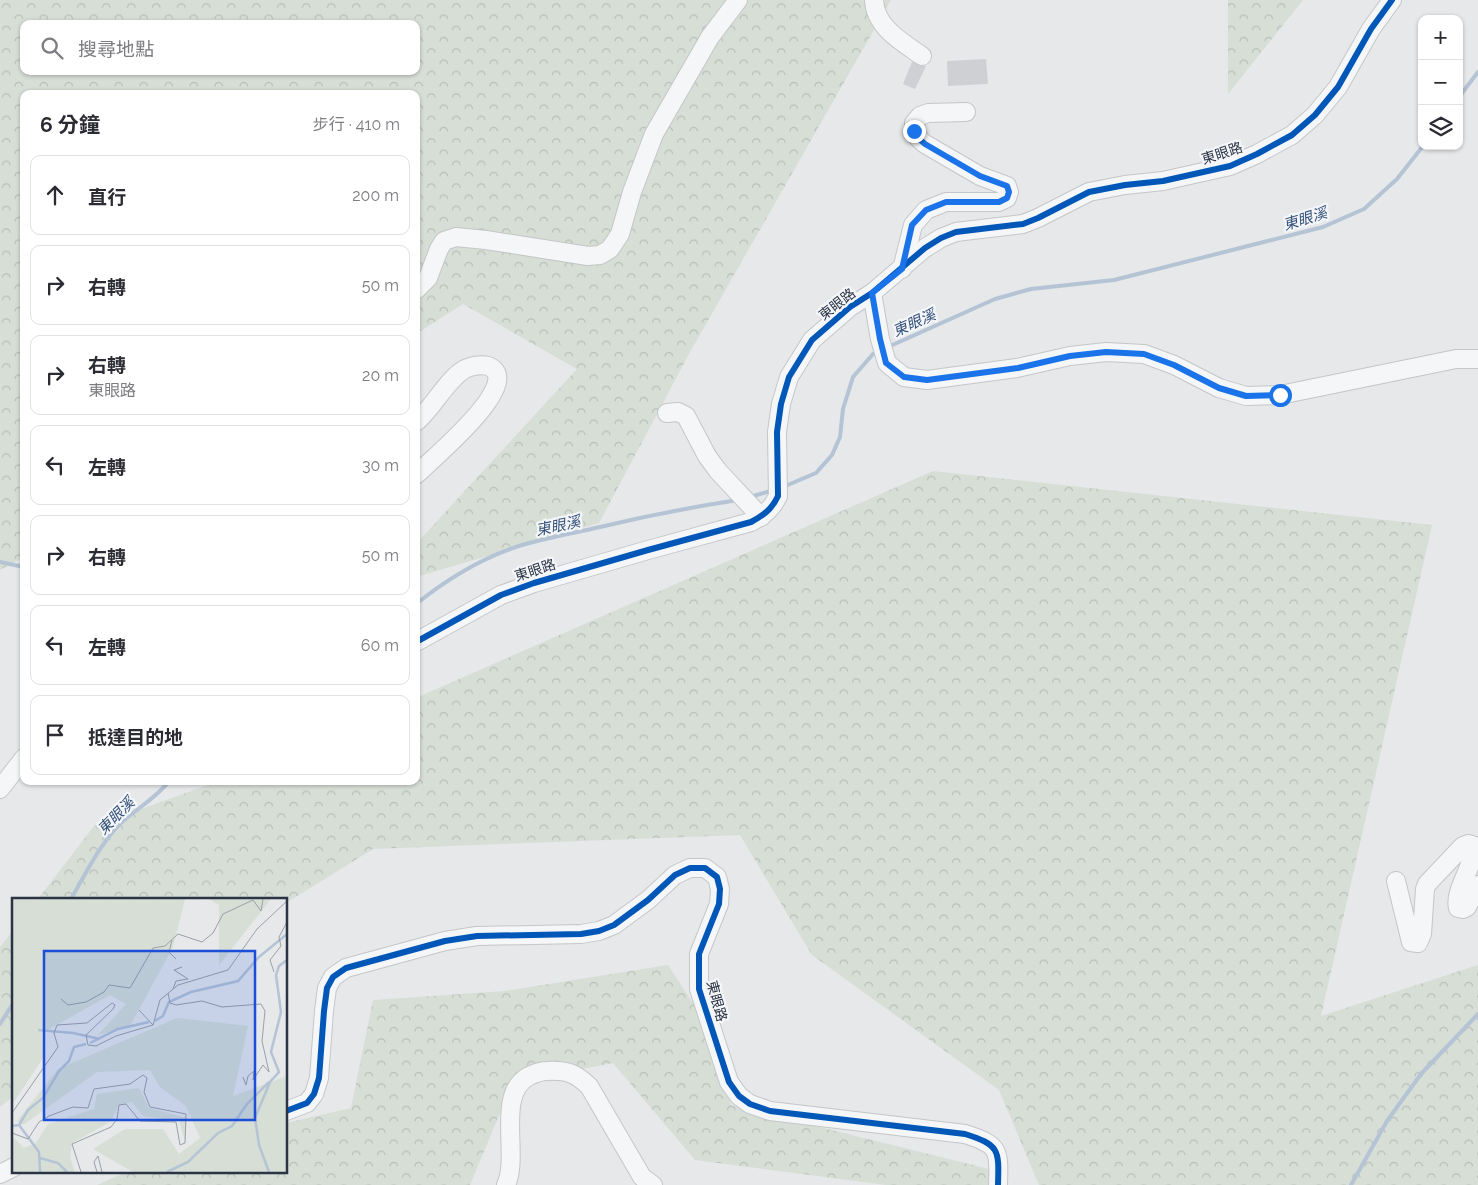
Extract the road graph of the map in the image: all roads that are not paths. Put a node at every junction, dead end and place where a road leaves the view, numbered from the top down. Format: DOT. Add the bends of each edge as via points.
graph roads {
  1 [pos="738,0"];
  2 [pos="874,0"];
  3 [pos="1392,0"];
  4 [pos="922,56"];
  5 [pos="966,112"];
  6 [pos="902,269"];
  7 [pos="420,286"];
  8 [pos="872,293"];
  9 [pos="1478,359"];
  10 [pos="667,413"];
  11 [pos="420,417"];
  12 [pos="420,471"];
  13 [pos="761,517"];
  14 [pos="420,640"];
  15 [pos="20,763"];
  16 [pos="0,789"];
  17 [pos="1396,881"];
  18 [pos="1478,885"];
  19 [pos="288,1110"];
  20 [pos="12,1168"];
  21 [pos="0,1174"];
  22 [pos="506,1185"];
  23 [pos="653,1185"];
  24 [pos="998,1185"];
  1 -- 7 [label="street" via="710,37 654,134 620,234 610,249 600,255 588,256 456,237 438,249 428,278"];
  2 -- 4 [label="street" via="882,24"];
  3 -- 6 [label="street, 東眼路" via="1371,29 1338,87 1315,115 1292,135 1230,166 1163,181 1089,192 1023,224 956,232 925,248"];
  5 -- 6 [label="street" via="928,113 914,123 914,131 925,144 980,176 1007,186 1007,198 999,202 946,202 926,210 912,225"];
  6 -- 8 [label="street, 東眼路"];
  8 -- 9 [label="street" via="886,363 904,377 927,380 1106,352 1144,354 1219,388 1246,396 1280,395 1456,359"];
  8 -- 13 [label="street, 東眼路" via="850,307 812,340 789,377 777,432 778,496 774,505"];
  10 -- 13 [label="street" via="678,412 686,416 718,471"];
  11 -- 12 [label="street" via="464,369 488,366 495,372 496,388 483,409"];
  13 -- 14 [label="street, 東眼路" via="534,583 502,595"];
  15 -- 16 [label="street"];
  17 -- 18 [label="street" via="1410,942 1414,943 1418,943 1422,934 1427,884 1468,844 1472,845 1474,853 1458,908 1467,907"];
  19 -- 24 [label="street, 東眼路" via="307,1103 314,1094 319,1078 327,988 333,977 346,968 469,937 599,931 648,900 675,875 690,868 705,868 717,877 720,889 719,904 699,954 699,989 729,1082 739,1096 770,1111 965,1134 984,1140 998,1159"];
  20 -- 21 [label="street"];
  22 -- 23 [label="street" via="511,1161 512,1096 522,1080 540,1071 558,1071 577,1075 589,1086 642,1177"];
}
